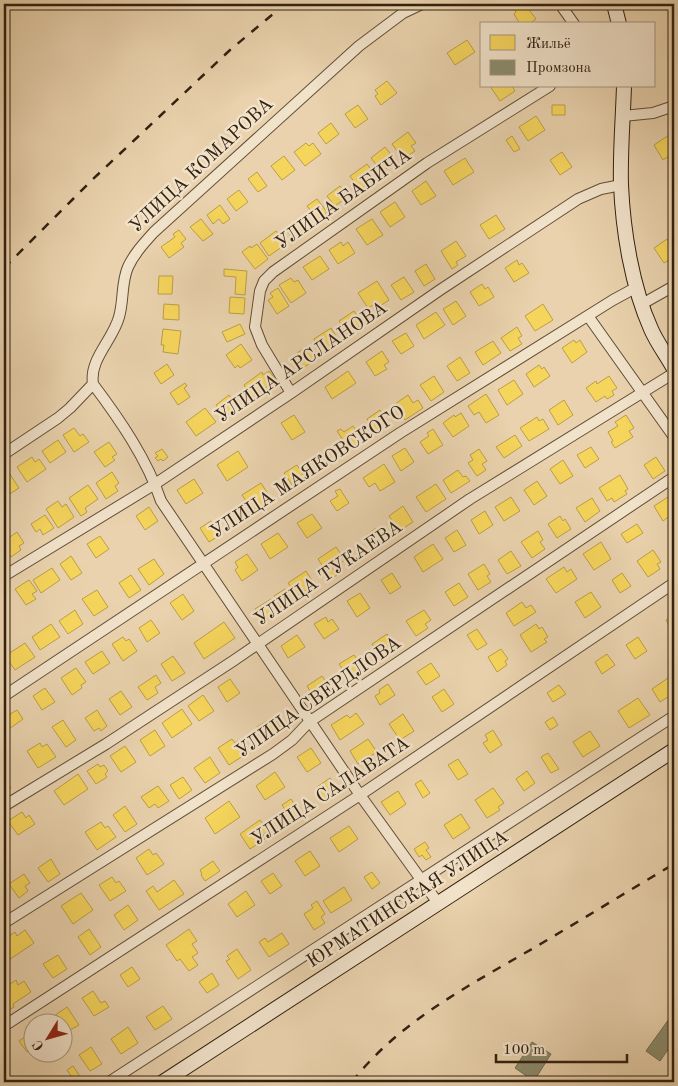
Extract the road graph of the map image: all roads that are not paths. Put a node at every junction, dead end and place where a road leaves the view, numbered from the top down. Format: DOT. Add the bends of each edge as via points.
graph roads {
  1 [pos="422,4"];
  2 [pos="560,4"];
  3 [pos="614,4"];
  4 [pos="573,22"];
  5 [pos="618,22"];
  6 [pos="547,88"];
  7 [pos="624,88"];
  8 [pos="674,106"];
  9 [pos="623,116"];
  10 [pos="621,185"];
  11 [pos="674,286"];
  12 [pos="637,288"];
  13 [pos="642,304"];
  14 [pos="588,316"];
  15 [pos="674,371"];
  16 [pos="93,384"];
  17 [pos="291,393"];
  18 [pos="642,394"];
  19 [pos="674,437"];
  20 [pos="4,454"];
  21 [pos="674,477"];
  22 [pos="155,484"];
  23 [pos="203,564"];
  24 [pos="4,576"];
  25 [pos="674,584"];
  26 [pos="258,644"];
  27 [pos="4,696"];
  28 [pos="674,716"];
  29 [pos="309,722"];
  30 [pos="674,750"];
  31 [pos="360,796"];
  32 [pos="4,806"];
  33 [pos="421,880"];
  34 [pos="438,903"];
  35 [pos="4,923"];
  36 [pos="4,1026"];
  37 [pos="109,1082"];
  38 [pos="163,1082"];
  1 -- 16 [label="street, УЛИЦА КОМАРОВА" via="403,13 359,46 154,232 128,267 120,315 93,367"];
  2 -- 4 [label="street"];
  3 -- 5 [label="main road"];
  6 -- 17 [label="street, УЛИЦА БАБИЧА" via="427,162 280,266 264,281 255,327"];
  7 -- 9 [label="main road"];
  8 -- 9 [label="street" via="653,113"];
  9 -- 10 [label="main road"];
  10 -- 12 [label="main road"];
  10 -- 17 [label="street, УЛИЦА АРСЛАНОВА" via="578,199"];
  11 -- 13 [label="street"];
  12 -- 13 [label="main road"];
  12 -- 14 [label="street, УЛИЦА МАЯКОВСКОГО"];
  13 -- 15 [label="main road" via="652,331"];
  14 -- 18 [label="street"];
  14 -- 23 [label="street, УЛИЦА МАЯКОВСКОГО" via="400,433"];
  15 -- 18 [label="street, УЛИЦА ТУКАЕВА"];
  16 -- 20 [label="street" via="58,418"];
  16 -- 22 [label="street" via="118,417"];
  17 -- 22 [label="street, УЛИЦА АРСЛАНОВА"];
  18 -- 19 [label="street"];
  18 -- 26 [label="street, УЛИЦА ТУКАЕВА" via="470,499"];
  21 -- 29 [label="street, УЛИЦА СВЕРДЛОВА"];
  22 -- 23 [label="street" via="161,501"];
  22 -- 24 [label="street, УЛИЦА АРСЛАНОВА"];
  23 -- 26 [label="street"];
  23 -- 27 [label="street, УЛИЦА МАЯКОВСКОГО"];
  25 -- 31 [label="street, УЛИЦА САЛАВАТА"];
  26 -- 29 [label="street"];
  26 -- 32 [label="street, УЛИЦА ТУКАЕВА" via="106,744"];
  28 -- 33 [label="street"];
  29 -- 31 [label="street"];
  29 -- 35 [label="street, УЛИЦА СВЕРДЛОВА" via="274,754"];
  30 -- 34 [label="main road, ЮРМАТИНСКАЯ УЛИЦА"];
  31 -- 33 [label="street"];
  31 -- 36 [label="street, УЛИЦА САЛАВАТА"];
  33 -- 34 [label="street"];
  33 -- 37 [label="street"];
  34 -- 38 [label="main road, ЮРМАТИНСКАЯ УЛИЦА"];
}
